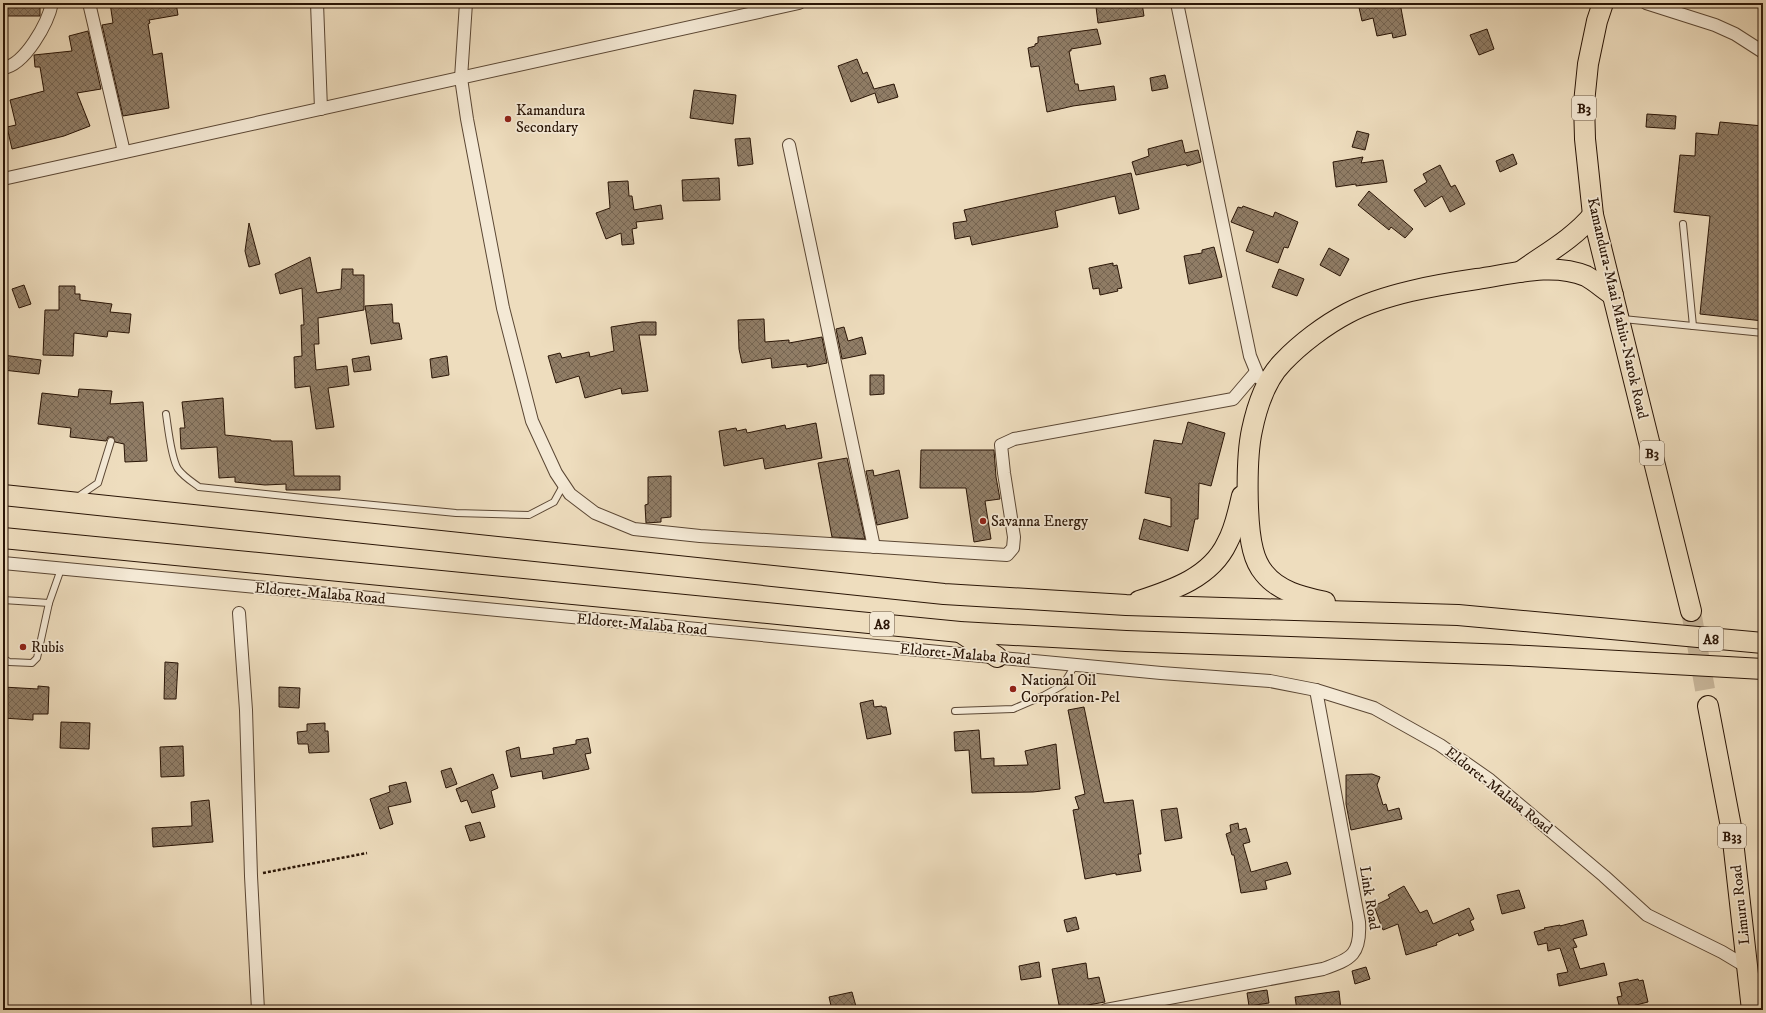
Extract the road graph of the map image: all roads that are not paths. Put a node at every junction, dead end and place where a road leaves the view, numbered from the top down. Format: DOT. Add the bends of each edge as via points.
graph roads {
  1 [pos="52,3"];
  2 [pos="89,3"];
  3 [pos="317,3"];
  4 [pos="466,3"];
  5 [pos="799,3"];
  6 [pos="1176,3"];
  7 [pos="1603,3"];
  8 [pos="1646,3"];
  9 [pos="1763,52"];
  10 [pos="3,68"];
  11 [pos="462,78"];
  12 [pos="321,109"];
  13 [pos="789,145"];
  14 [pos="124,152"];
  15 [pos="3,179"];
  16 [pos="1593,215"];
  17 [pos="1683,224"];
  18 [pos="1520,272"];
  19 [pos="1613,295"];
  20 [pos="1619,318"];
  21 [pos="1693,326"];
  22 [pos="1763,333"];
  23 [pos="1260,380"];
  24 [pos="166,414"];
  25 [pos="112,441"];
  26 [pos="1248,477"];
  27 [pos="564,484"];
  28 [pos="3,495"];
  29 [pos="72,501"];
  30 [pos="3,538"];
  31 [pos="874,547"];
  32 [pos="3,563"];
  33 [pos="61,568"];
  34 [pos="3,600"];
  35 [pos="49,602"];
  36 [pos="1126,605"];
  37 [pos="1691,611"];
  38 [pos="240,613"];
  39 [pos="1378,614"];
  40 [pos="960,632"];
  41 [pos="1763,643"];
  42 [pos="997,657"];
  43 [pos="3,658"];
  44 [pos="1075,665"];
  45 [pos="1763,669"];
  46 [pos="1316,690"];
  47 [pos="1708,706"];
  48 [pos="955,710"];
  49 [pos="1755,972"];
  50 [pos="258,1010"];
  51 [pos="1106,1010"];
  52 [pos="1752,1010"];
  1 -- 10 [label="street" via="46,24 34,42 9,67"];
  2 -- 14 [label="street"];
  3 -- 12 [label="street"];
  4 -- 11 [label="street"];
  5 -- 11 [label="street"];
  6 -- 23 [label="street" via="1250,356"];
  7 -- 16 [label="highway, Kamandura-Maai Mahiu-Narok Road / B3" via="1588,64 1584,103"];
  8 -- 9 [label="street" via="1715,25"];
  11 -- 12 [label="street"];
  11 -- 27 [label="street" via="467,119 504,316 532,422 556,473"];
  12 -- 14 [label="street"];
  13 -- 31 [label="street"];
  14 -- 15 [label="street"];
  16 -- 18 [label="highway" via="1561,244"];
  16 -- 19 [label="highway, Kamandura-Maai Mahiu-Narok Road / B3"];
  17 -- 21 [label="lane"];
  18 -- 19 [label="highway" via="1557,269 1576,272 1588,277"];
  18 -- 23 [label="highway" via="1414,290 1348,313 1295,350"];
  19 -- 20 [label="highway, Kamandura-Maai Mahiu-Narok Road / B3"];
  20 -- 21 [label="lane"];
  20 -- 37 [label="highway, Kamandura-Maai Mahiu-Narok Road / B3"];
  21 -- 22 [label="lane"];
  23 -- 26 [label="highway" via="1251,431"];
  23 -- 31 [label="street" via="1233,399 1014,440 1001,445 1014,536 1013,548 1007,555"];
  24 -- 27 [label="lane" via="177,467 186,478 199,487 456,513 529,515 554,502"];
  25 -- 29 [label="lane" via="98,483"];
  26 -- 36 [label="highway" via="1234,527 1219,558 1205,572 1192,580"];
  26 -- 39 [label="highway" via="1253,550 1260,567 1272,582 1304,597"];
  27 -- 31 [label="street" via="570,494 595,513 634,530"];
  28 -- 29 [label="highway, A8"];
  29 -- 36 [label="highway, A8" via="944,594"];
  30 -- 40 [label="highway, Eldoret-Malaba Road / A8"];
  32 -- 33 [label="street, Eldoret-Malaba Road"];
  33 -- 35 [label="lane"];
  33 -- 42 [label="street, Eldoret-Malaba Road"];
  34 -- 35 [label="lane"];
  35 -- 43 [label="lane" via="37,658 32,663 9,662"];
  36 -- 39 [label="highway, A8"];
  38 -- 50 [label="street"];
  39 -- 41 [label="highway, A8" via="1458,616"];
  40 -- 42 [label="highway"];
  40 -- 45 [label="highway, Eldoret-Malaba Road / A8" via="1126,642 1509,655"];
  42 -- 44 [label="street, Eldoret-Malaba Road"];
  44 -- 46 [label="street, Eldoret-Malaba Road" via="1270,681"];
  44 -- 48 [label="lane" via="1063,685 1013,709"];
  46 -- 49 [label="street, Eldoret-Malaba Road" via="1374,708 1440,745 1496,784 1647,915 1722,952"];
  46 -- 51 [label="street, Link Road" via="1359,922 1360,939 1355,953 1323,969"];
  47 -- 49 [label="highway, Limuru Road / B33"];
  49 -- 52 [label="highway, Limuru Road / B33"];
}
